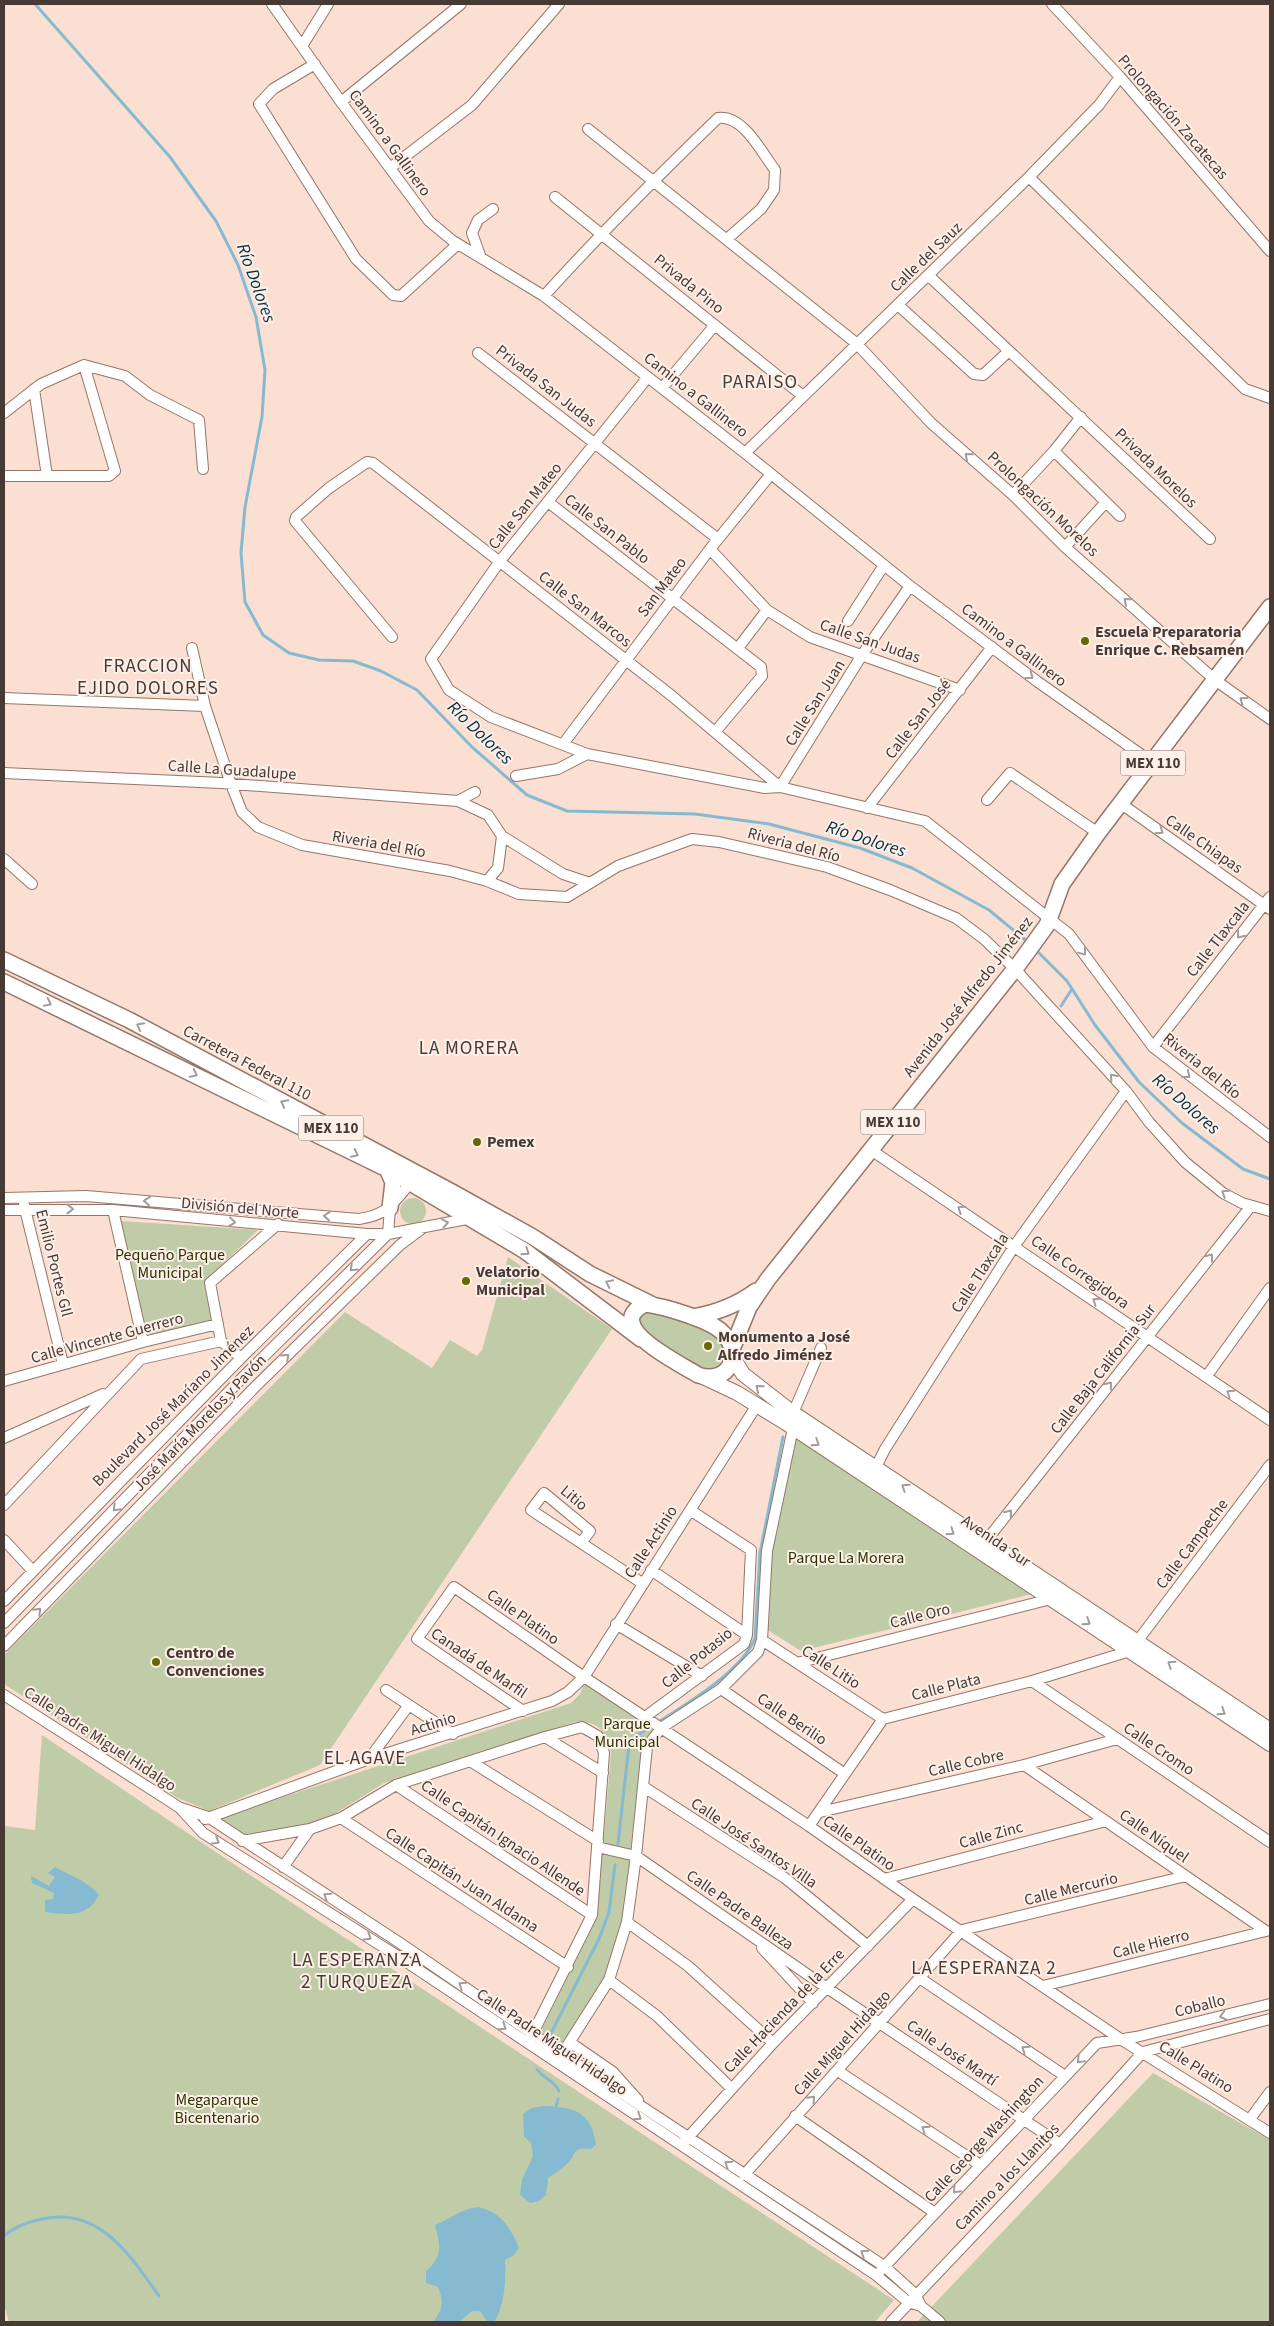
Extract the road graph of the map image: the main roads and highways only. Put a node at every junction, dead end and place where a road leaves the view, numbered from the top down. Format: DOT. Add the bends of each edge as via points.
graph roads {
  1 [pos="1270,607"];
  2 [pos="4,960"];
  3 [pos="4,982"];
  4 [pos="387,1169"];
  5 [pos="410,1183"];
  6 [pos="390,1208"];
  7 [pos="533,1237"];
  8 [pos="768,1280"];
  9 [pos="653,1305"];
  10 [pos="691,1318"];
  11 [pos="640,1339"];
  12 [pos="732,1353"];
  13 [pos="698,1375"];
  14 [pos="783,1411"];
  15 [pos="873,1473"];
  16 [pos="982,1546"];
  17 [pos="1133,1646"];
  18 [pos="1270,1730"];
  19 [pos="1270,1744"];
  1 -- 8 [label="main road, Avenida José Alfredo Jiménez / MEX 110" via="1062,884 1048,922 1017,967"];
  7 -- 2 [label="main road, Carretera Federal 110 / MEX 110, one-way" via="129,1020"];
  3 -- 4 [label="main road, Carretera Federal 110 / MEX 110, one-way"];
  4 -- 5 [label="main road, Carretera Federal 110 / MEX 110"];
  4 -- 6 [label="main road" via="393,1182"];
  5 -- 7 [label="main road" via="424,1183 515,1232"];
  5 -- 11 [label="main road, Carretera Federal 110 / MEX 110, one-way" via="524,1251"];
  9 -- 7 [label="main road, Carretera Federal 110 / MEX 110, one-way" via="590,1274"];
  8 -- 10 [label="main road, MEX 110" via="744,1300 719,1312"];
  8 -- 12 [label="main road, MEX 110" via="749,1307"];
  9 -- 10 [label="main road, MEX 110"];
  9 -- 11 [label="main road" via="640,1307 631,1319 633,1330"];
  10 -- 12 [label="main road, MEX 110" via="716,1326 728,1338"];
  11 -- 13 [label="main road, MEX 110"];
  12 -- 13 [label="main road, MEX 110" via="730,1366 716,1378"];
  14 -- 12 [label="main road, Avenida Sur, one-way" via="743,1374"];
  13 -- 14 [label="main road, Avenida Sur" via="757,1405"];
  14 -- 15 [label="main road, Avenida Sur"];
  14 -- 15 [label="main road, Avenida Sur, one-way" via="793,1428"];
  15 -- 16 [label="main road, Avenida Sur"];
  16 -- 17 [label="main road, Avenida Sur"];
  16 -- 17 [label="main road, Avenida Sur, one-way" via="1051,1599"];
  18 -- 17 [label="main road, Avenida Sur, one-way"];
  17 -- 19 [label="main road, Avenida Sur, one-way"];
}
